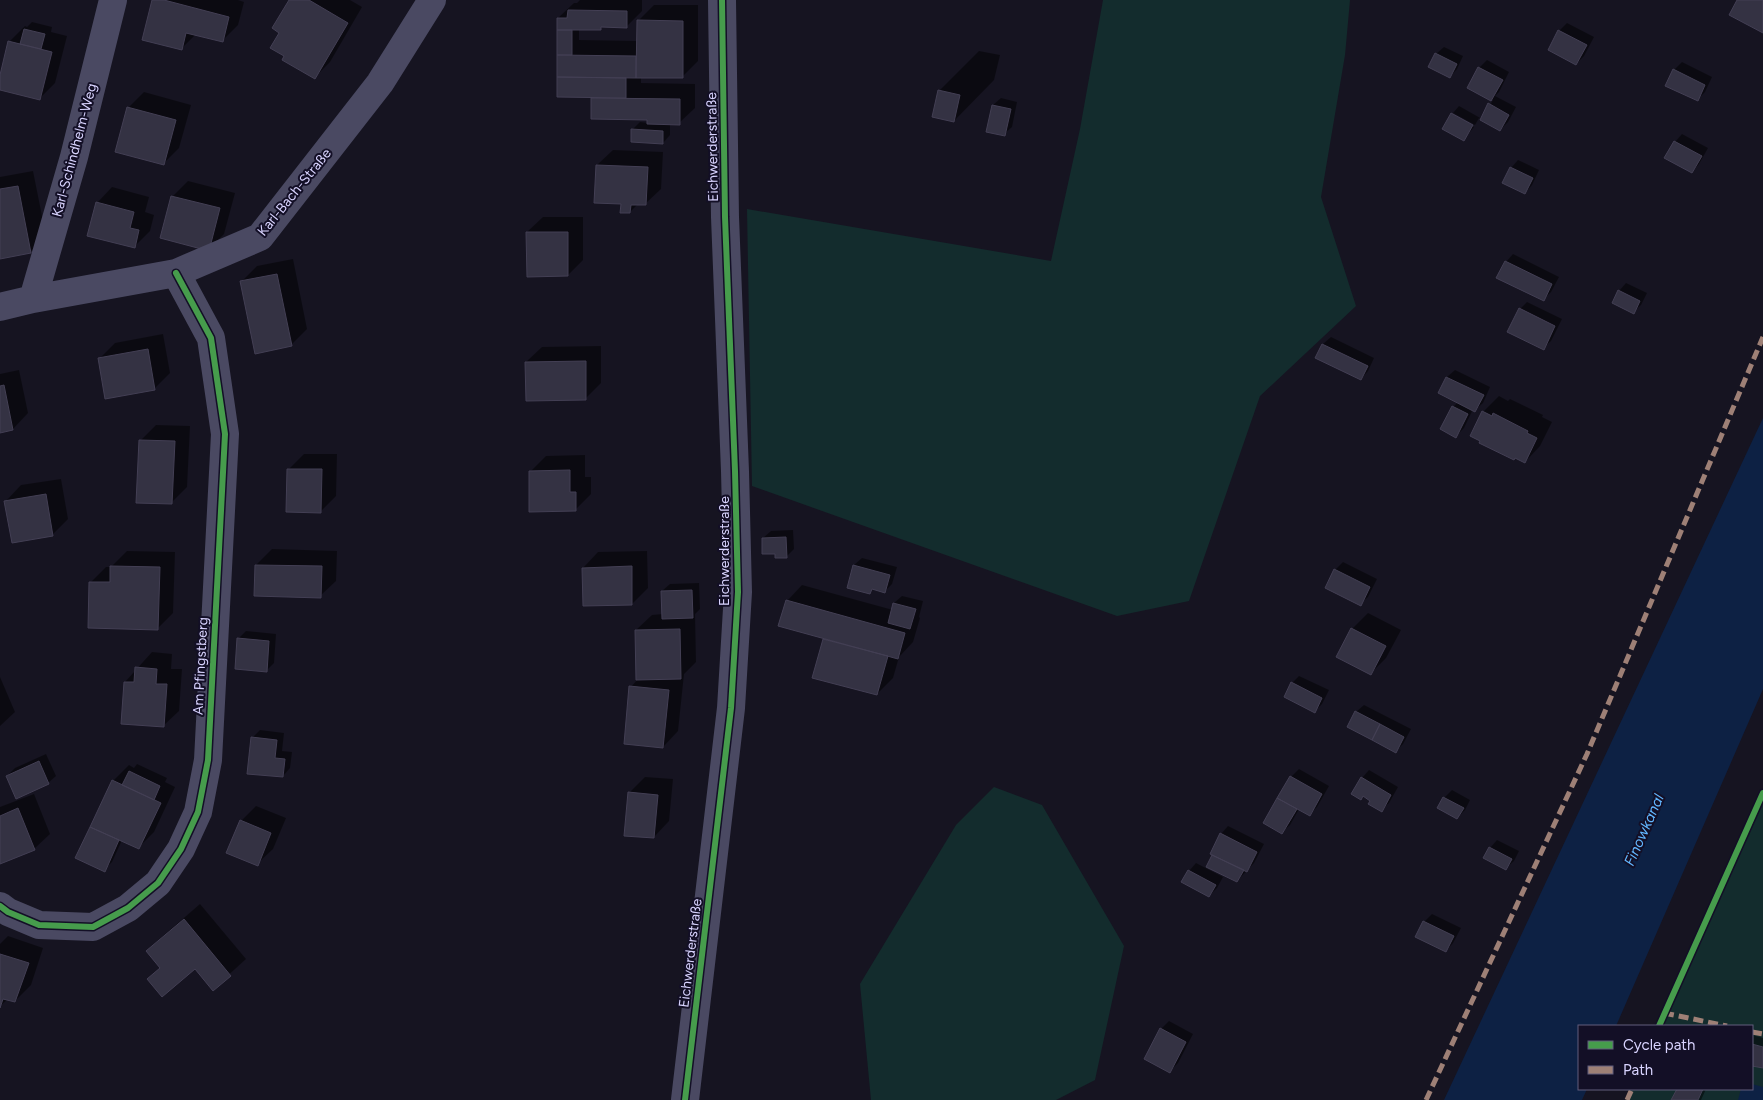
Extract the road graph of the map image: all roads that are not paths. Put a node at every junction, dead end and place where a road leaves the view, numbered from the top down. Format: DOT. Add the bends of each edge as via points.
graph roads {
  1 [pos="113,0"];
  2 [pos="432,0"];
  3 [pos="722,0"];
  4 [pos="176,273"];
  5 [pos="33,299"];
  6 [pos="0,307"];
  7 [pos="0,906"];
  8 [pos="685,1100"];
  1 -- 5 [label="street, Karl-Schindhelm-Weg" via="74,157"];
  2 -- 4 [label="street, Karl-Bach-Straße" via="380,82 260,237"];
  3 -- 8 [label="street, Eichwerderstraße" via="725,217 738,592 731,708"];
  4 -- 5 [label="street, Karl-Bach-Straße"];
  4 -- 7 [label="street, Am Pfingstberg" via="211,338 225,434 208,760 198,812 181,849 158,883 128,908 93,926 39,924"];
  5 -- 6 [label="street, Karl-Bach-Straße"];
}
